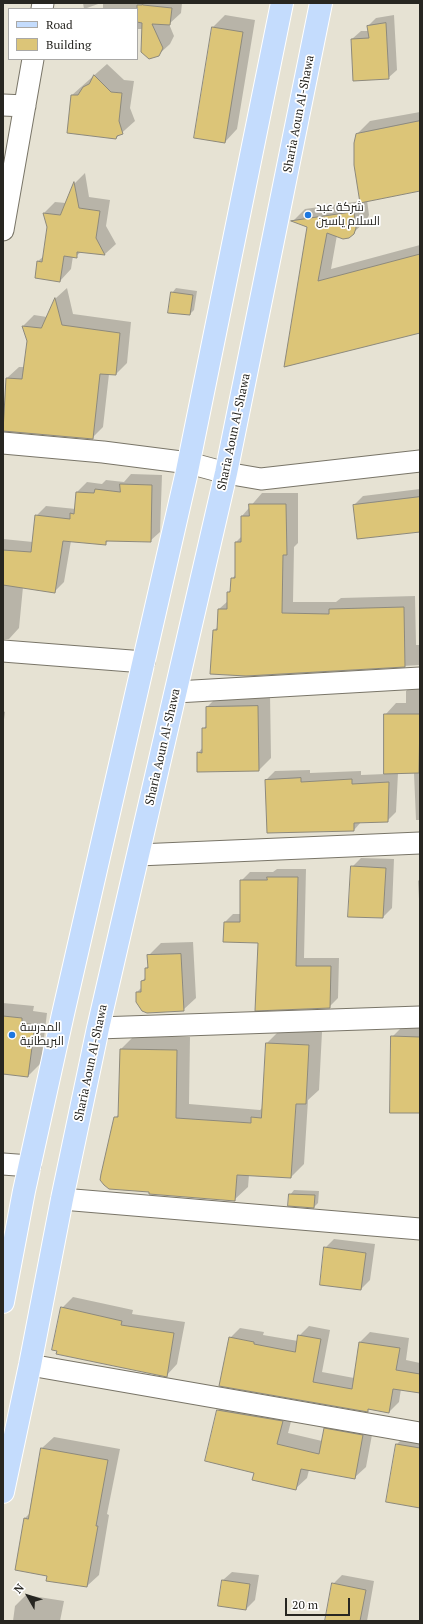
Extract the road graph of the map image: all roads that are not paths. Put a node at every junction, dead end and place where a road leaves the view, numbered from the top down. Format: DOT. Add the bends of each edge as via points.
graph roads {
  1 [pos="282,3"];
  2 [pos="321,3"];
  3 [pos="33,60"];
  4 [pos="3,104"];
  5 [pos="25,106"];
  6 [pos="3,230"];
  7 [pos="3,443"];
  8 [pos="420,461"];
  9 [pos="189,463"];
  10 [pos="226,473"];
  11 [pos="3,651"];
  12 [pos="144,662"];
  13 [pos="420,678"];
  14 [pos="176,692"];
  15 [pos="420,844"];
  16 [pos="138,855"];
  17 [pos="420,1017"];
  18 [pos="98,1028"];
  19 [pos="3,1164"];
  20 [pos="30,1166"];
  21 [pos="62,1199"];
  22 [pos="420,1229"];
  23 [pos="3,1302"];
  24 [pos="30,1365"];
  25 [pos="420,1433"];
  26 [pos="3,1492"];
  1 -- 9 [label="main road"];
  2 -- 10 [label="main road, Sharia Aoun Al-Shawa"];
  3 -- 5 [label="street"];
  4 -- 5 [label="street"];
  5 -- 6 [label="street"];
  7 -- 9 [label="street"];
  8 -- 10 [label="street" via="261,479"];
  9 -- 10 [label="street"];
  9 -- 12 [label="main road"];
  10 -- 14 [label="main road, Sharia Aoun Al-Shawa"];
  11 -- 12 [label="street"];
  12 -- 20 [label="main road"];
  13 -- 14 [label="street"];
  14 -- 16 [label="main road, Sharia Aoun Al-Shawa"];
  15 -- 16 [label="street"];
  16 -- 18 [label="main road, Sharia Aoun Al-Shawa"];
  17 -- 18 [label="street"];
  18 -- 21 [label="main road, Sharia Aoun Al-Shawa"];
  19 -- 20 [label="street"];
  20 -- 23 [label="main road"];
  21 -- 22 [label="street"];
  21 -- 24 [label="main road, Sharia Aoun Al-Shawa"];
  24 -- 25 [label="street"];
  24 -- 26 [label="main road, Sharia Aoun Al-Shawa"];
}
